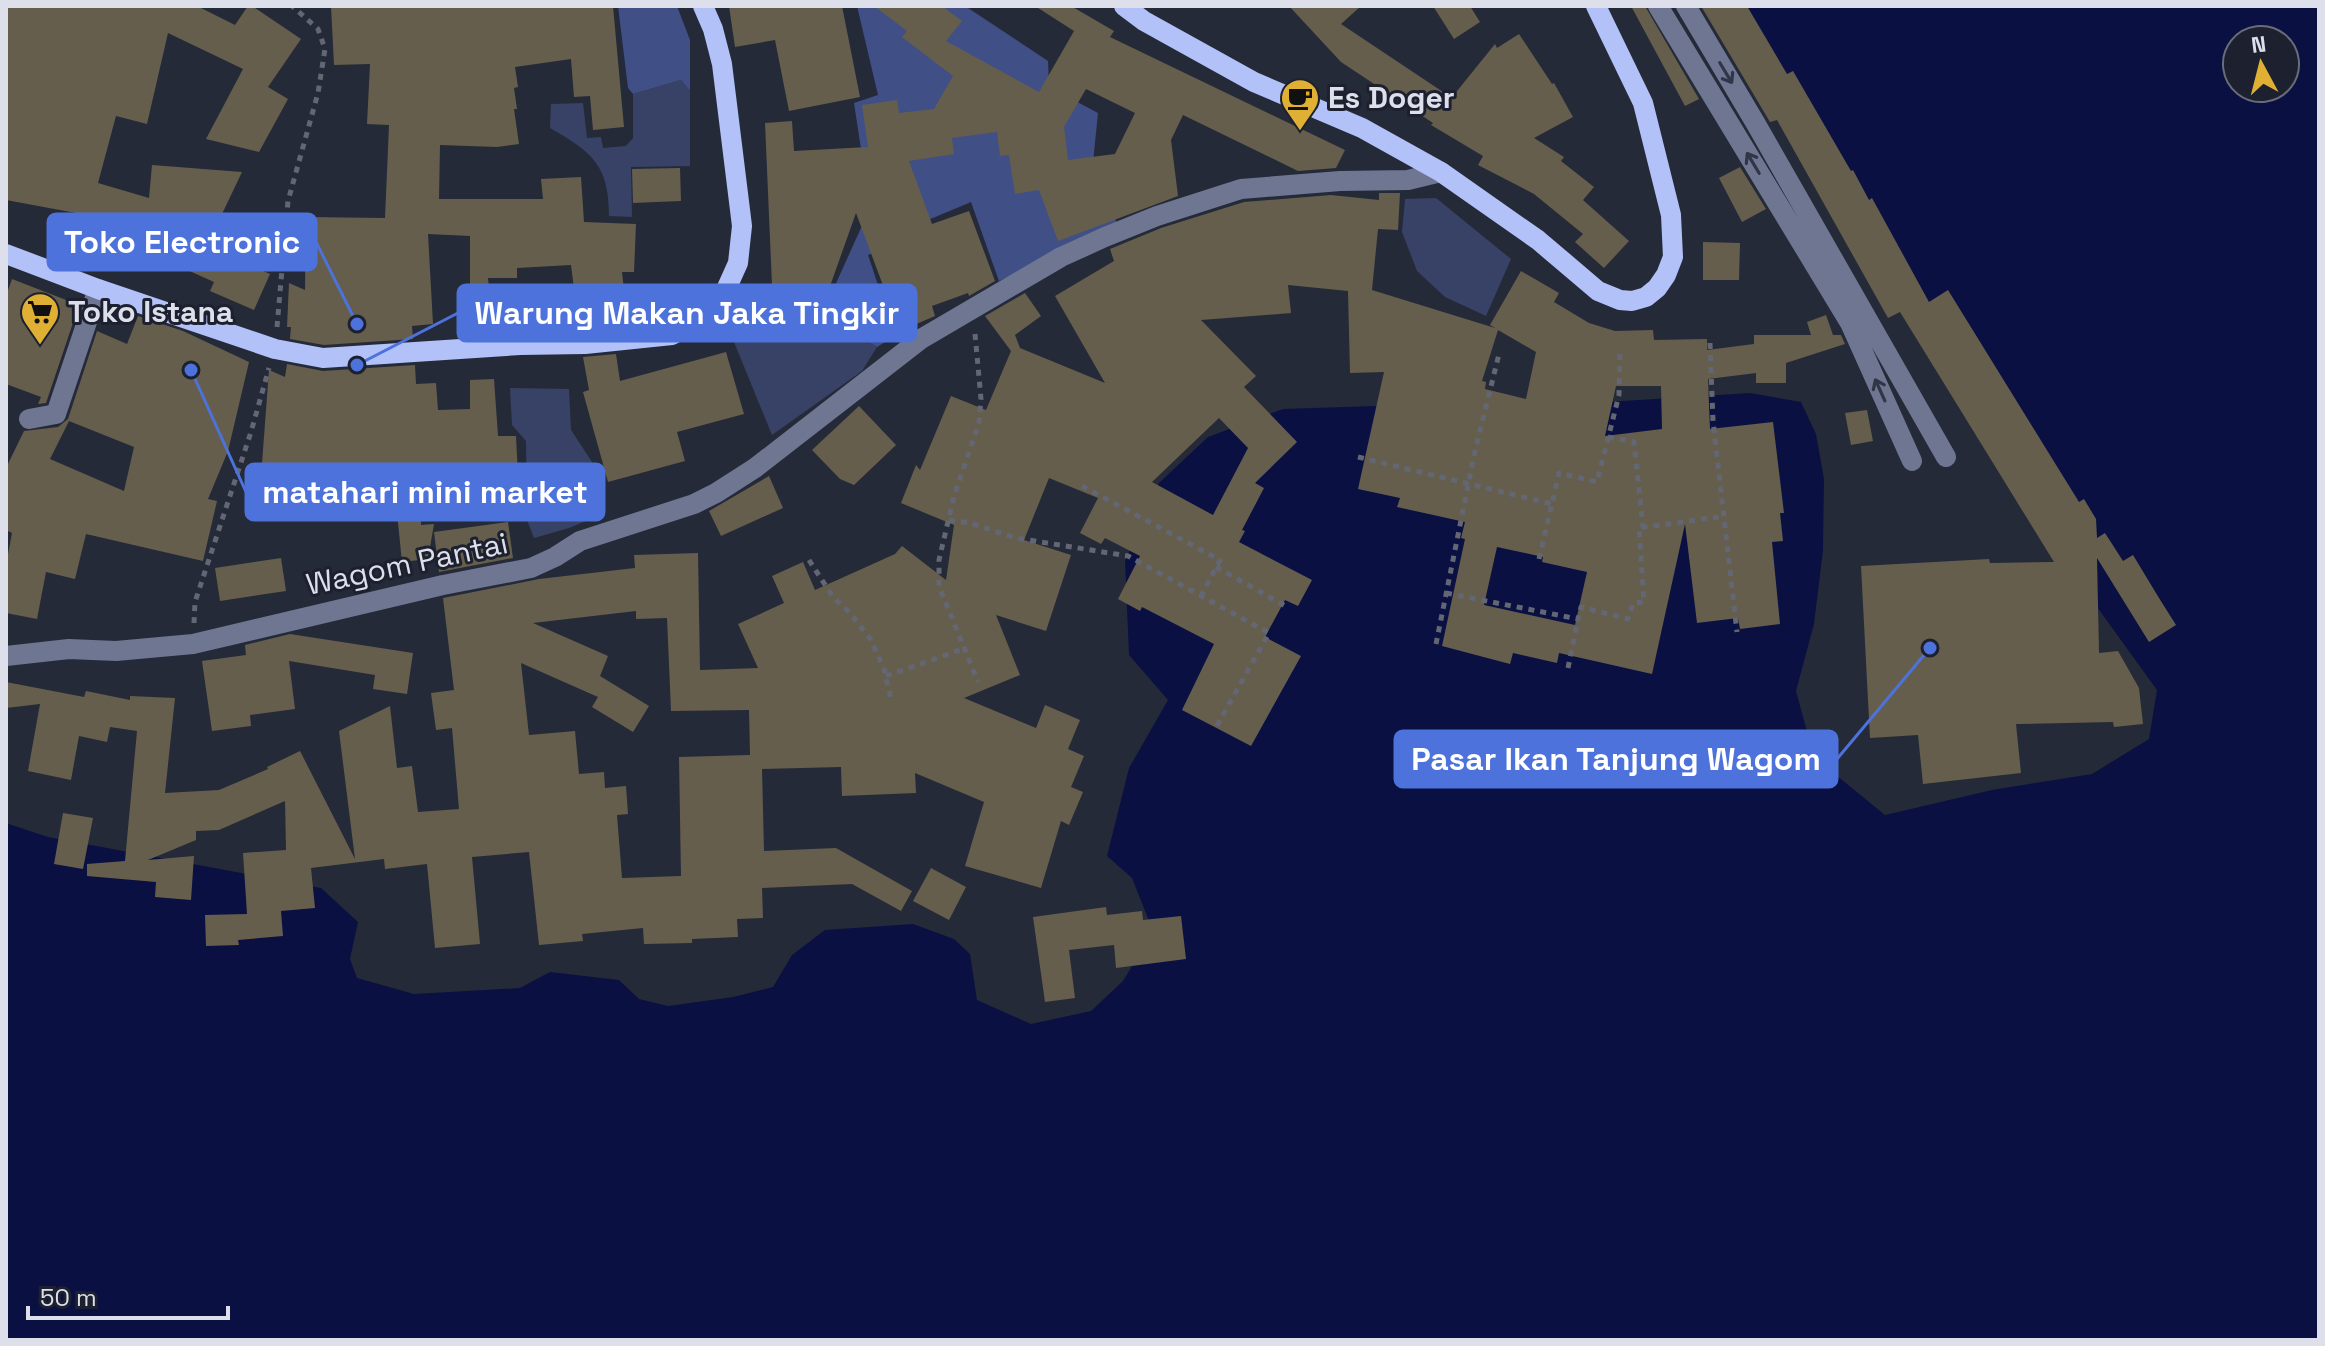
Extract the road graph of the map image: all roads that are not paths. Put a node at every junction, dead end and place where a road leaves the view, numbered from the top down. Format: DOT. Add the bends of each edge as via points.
graph roads {
  1 [pos="703,6"];
  2 [pos="1124,6"];
  3 [pos="1596,6"];
  4 [pos="1658,6"];
  5 [pos="1686,6"];
  6 [pos="1756,124"];
  7 [pos="1736,136"];
  8 [pos="1441,172"];
  9 [pos="6,254"];
  10 [pos="98,289"];
  11 [pos="1860,323"];
  12 [pos="29,419"];
  13 [pos="1946,457"];
  14 [pos="1912,461"];
  15 [pos="6,656"];
  1 -- 10 [label="main road" via="722,64 742,226 738,263 720,303 672,335 323,358 275,349"];
  2 -- 8 [label="main road" via="1254,82 1362,128"];
  3 -- 8 [label="main road" via="1643,103 1666,189 1673,257 1657,288 1632,301 1609,297"];
  4 -- 7 [label="street"];
  5 -- 6 [label="street, one-way"];
  6 -- 7 [label="street"];
  6 -- 11 [label="street"];
  11 -- 7 [label="street, one-way"];
  8 -- 15 [label="street, Wagom Pantai" via="1408,180 1241,189 1157,216 1072,252 921,339 716,493 580,541 531,568 193,644"];
  9 -- 10 [label="main road"];
  10 -- 12 [label="street" via="56,414"];
  11 -- 13 [label="street"];
  14 -- 11 [label="street, one-way"];
}
